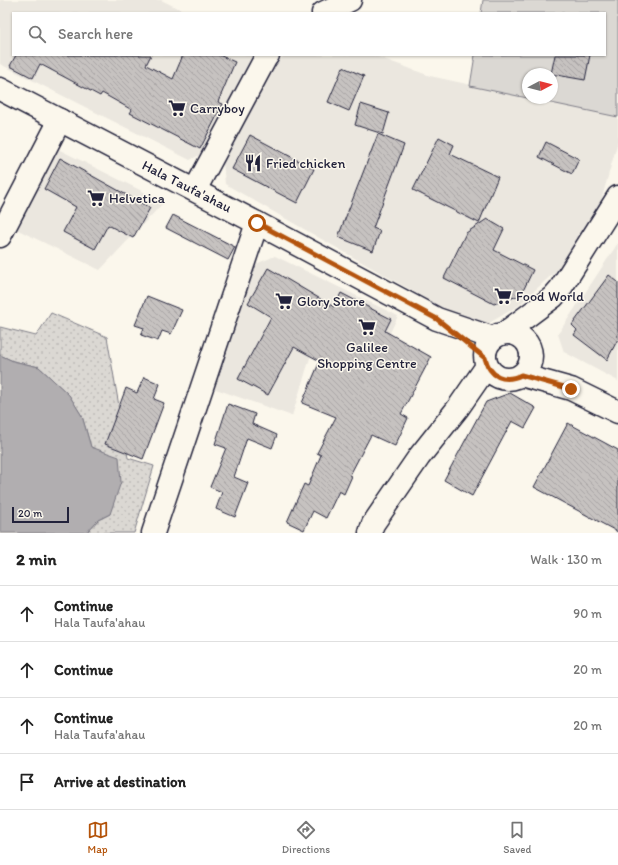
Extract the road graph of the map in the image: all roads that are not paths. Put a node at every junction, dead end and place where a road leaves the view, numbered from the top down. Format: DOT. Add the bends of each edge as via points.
graph roads {
  1 [pos="350,0"];
  2 [pos="325,12"];
  3 [pos="267,56"];
  4 [pos="0,89"];
  5 [pos="60,120"];
  6 [pos="195,190"];
  7 [pos="618,197"];
  8 [pos="257,223"];
  9 [pos="0,236"];
  10 [pos="553,297"];
  11 [pos="437,319"];
  12 [pos="500,335"];
  13 [pos="531,351"];
  14 [pos="486,362"];
  15 [pos="514,377"];
  16 [pos="571,389"];
  17 [pos="458,408"];
  18 [pos="618,412"];
  19 [pos="153,533"];
  20 [pos="370,533"];
  1 -- 2 [label="main road"];
  3 -- 6 [label="main road"];
  4 -- 5 [label="main road, Hala Taufa'ahau"];
  5 -- 6 [label="main road, Hala Taufa'ahau"];
  5 -- 9 [label="main road"];
  6 -- 8 [label="main road, Hala Taufa'ahau"];
  7 -- 10 [label="main road"];
  8 -- 11 [label="main road, Hala Taufa'ahau"];
  8 -- 19 [label="main road"];
  10 -- 12 [label="main road"];
  10 -- 13 [label="main road"];
  11 -- 12 [label="main road, Hala Taufa'ahau"];
  11 -- 14 [label="main road, Hala Taufa'ahau"];
  12 -- 13 [label="main road" via="513,333 523,337"];
  12 -- 14 [label="main road" via="489,343"];
  13 -- 15 [label="main road" via="531,362 527,370"];
  13 -- 16 [label="main road"];
  14 -- 15 [label="main road" via="498,377"];
  14 -- 17 [label="main road"];
  15 -- 16 [label="main road"];
  15 -- 17 [label="main road"];
  16 -- 18 [label="main road"];
  17 -- 20 [label="main road" via="419,457 373,524"];
}
